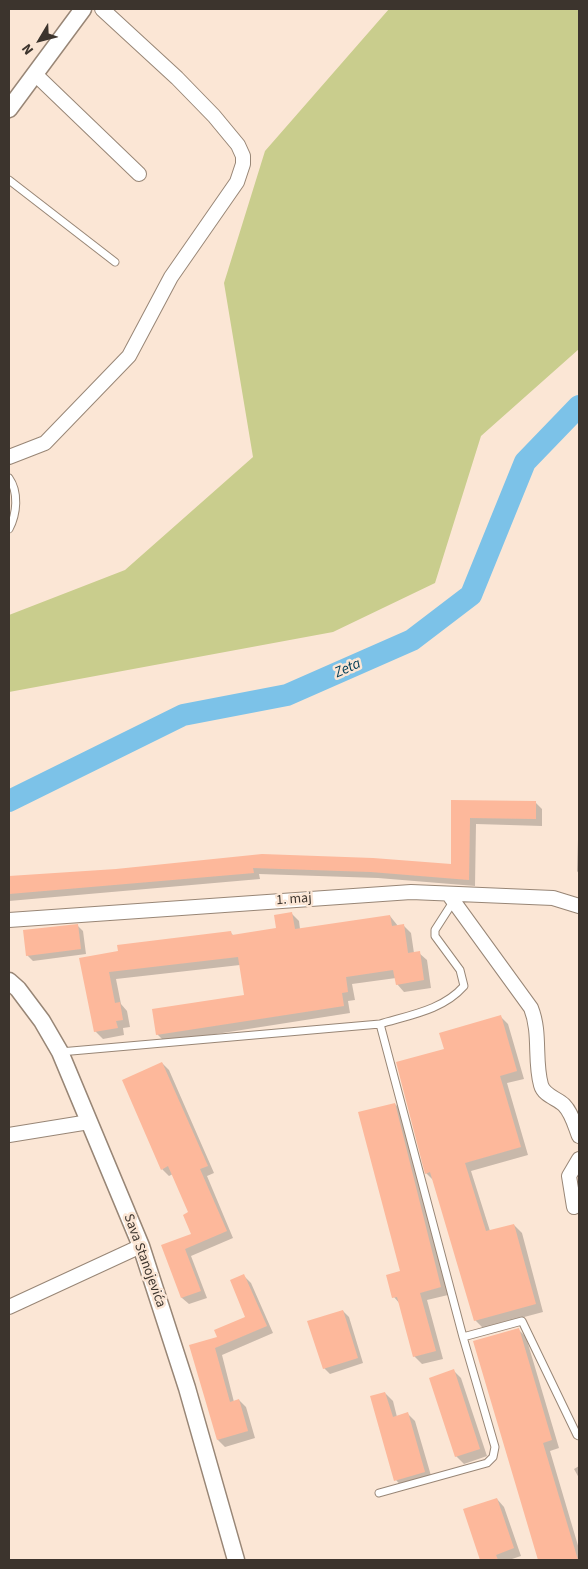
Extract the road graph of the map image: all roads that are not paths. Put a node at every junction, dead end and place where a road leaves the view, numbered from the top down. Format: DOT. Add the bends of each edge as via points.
graph roads {
  1 [pos="83,9"];
  2 [pos="102,9"];
  3 [pos="35,74"];
  4 [pos="9,109"];
  5 [pos="139,174"];
  6 [pos="9,180"];
  7 [pos="115,262"];
  8 [pos="9,457"];
  9 [pos="9,478"];
  10 [pos="9,529"];
  11 [pos="451,899"];
  12 [pos="579,906"];
  13 [pos="9,920"];
  14 [pos="9,980"];
  15 [pos="380,1024"];
  16 [pos="60,1052"];
  17 [pos="89,1122"];
  18 [pos="9,1135"];
  19 [pos="579,1136"];
  20 [pos="579,1160"];
  21 [pos="574,1207"];
  22 [pos="141,1246"];
  23 [pos="9,1307"];
  24 [pos="463,1337"];
  25 [pos="579,1436"];
  26 [pos="379,1493"];
  27 [pos="236,1560"];
  1 -- 3 [label="street"];
  2 -- 8 [label="street" via="214,116 238,145 243,164 237,182 171,277 129,356 44,443"];
  3 -- 4 [label="street"];
  3 -- 5 [label="street"];
  6 -- 7 [label="lane"];
  9 -- 10 [label="lane" via="16,510"];
  11 -- 12 [label="street, 1. maj" via="553,898"];
  11 -- 13 [label="street, 1. maj" via="411,892"];
  11 -- 15 [label="lane" via="435,936 460,970 464,986 443,1004"];
  11 -- 19 [label="street" via="531,1008 536,1020 541,1086 570,1113"];
  14 -- 16 [label="street, Sava Stanojevića" via="42,1021"];
  15 -- 16 [label="lane"];
  15 -- 24 [label="lane"];
  16 -- 17 [label="street, Sava Stanojevića"];
  17 -- 18 [label="street"];
  17 -- 22 [label="street, Sava Stanojevića"];
  20 -- 21 [label="street" via="570,1176"];
  22 -- 23 [label="street"];
  22 -- 27 [label="street, Sava Stanojevića" via="187,1388"];
  24 -- 25 [label="lane" via="522,1321"];
  24 -- 26 [label="lane" via="495,1446 493,1457 487,1463"];
}
